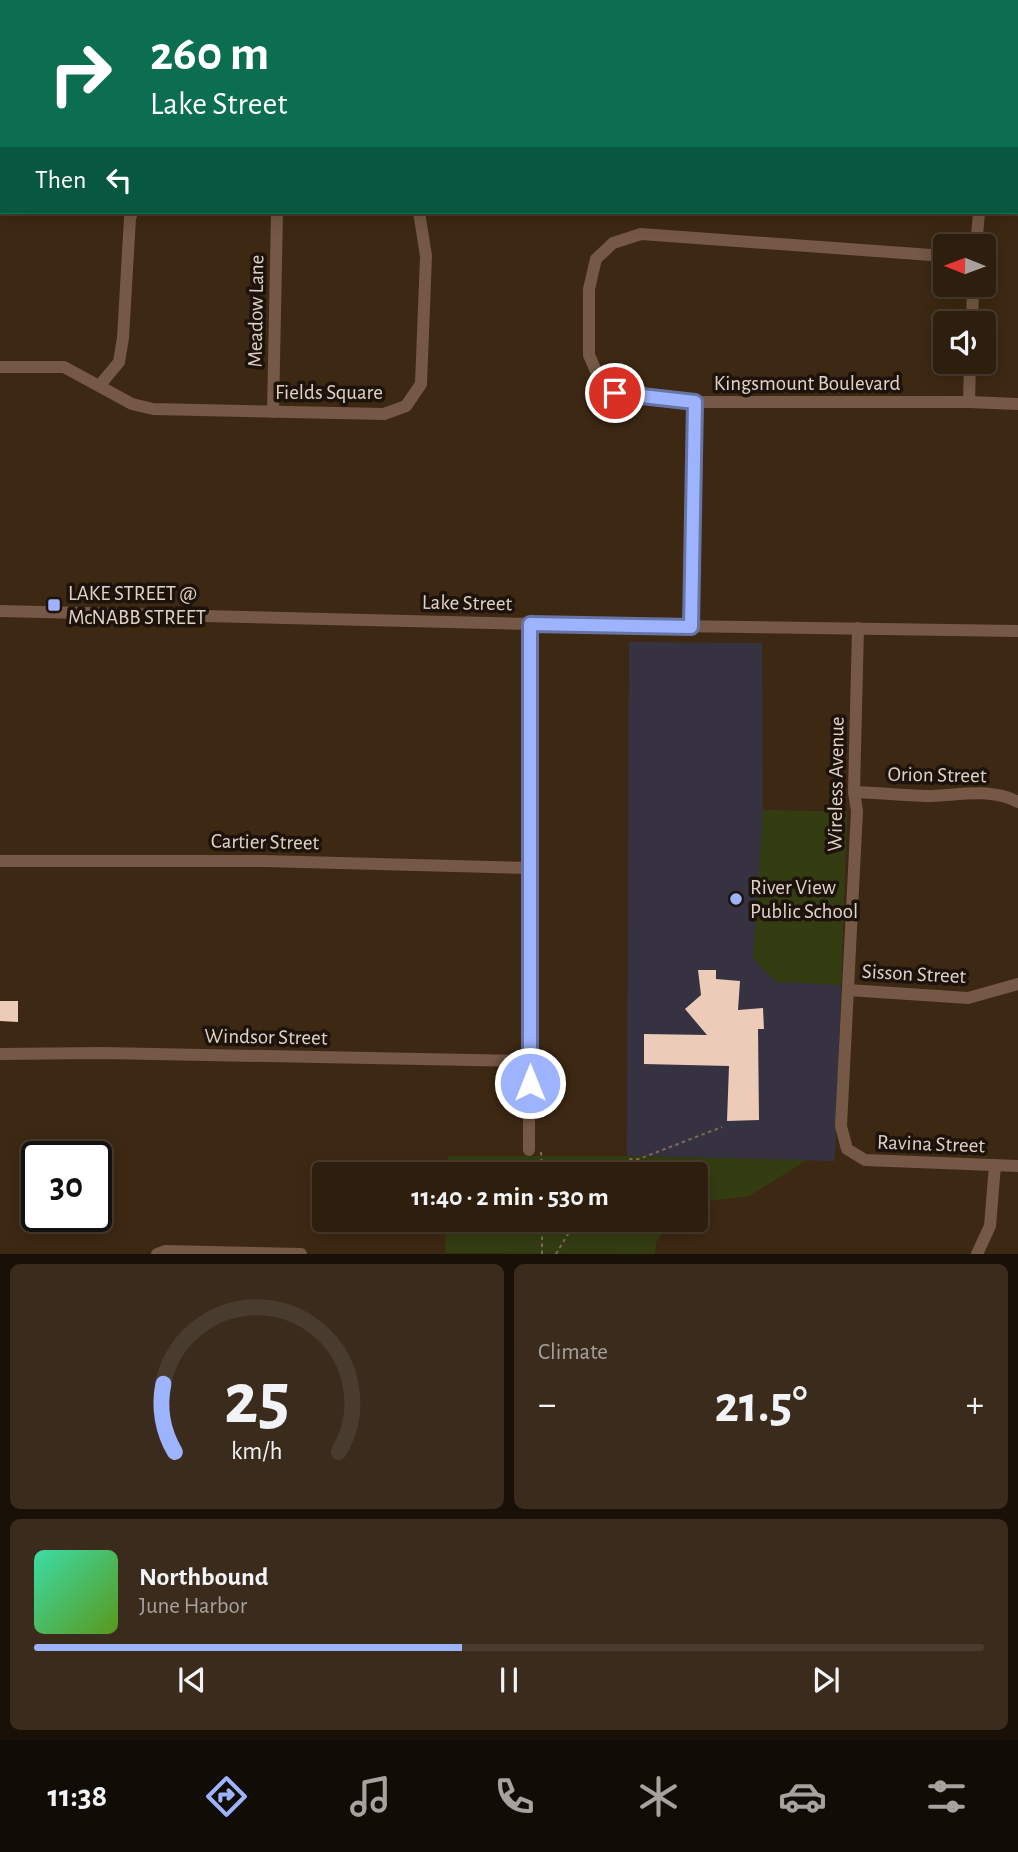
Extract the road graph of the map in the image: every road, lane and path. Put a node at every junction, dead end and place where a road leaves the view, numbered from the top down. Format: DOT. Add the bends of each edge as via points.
graph roads {
  1 [pos="131,214"];
  2 [pos="277,214"];
  3 [pos="419,214"];
  4 [pos="979,214"];
  5 [pos="977,234"];
  6 [pos="933,255"];
  7 [pos="0,367"];
  8 [pos="970,374"];
  9 [pos="100,385"];
  10 [pos="695,402"];
  11 [pos="969,402"];
  12 [pos="1018,404"];
  13 [pos="273,412"];
  14 [pos="0,611"];
  15 [pos="530,624"];
  16 [pos="691,627"];
  17 [pos="858,628"];
  18 [pos="1018,631"];
  19 [pos="855,792"];
  20 [pos="1018,802"];
  21 [pos="0,861"];
  22 [pos="530,867"];
  23 [pos="1018,984"];
  24 [pos="848,990"];
  25 [pos="0,1054"];
  26 [pos="530,1061"];
  27 [pos="722,1127"];
  28 [pos="846,1149"];
  29 [pos="529,1150"];
  30 [pos="542,1162"];
  31 [pos="630,1162"];
  32 [pos="995,1165"];
  33 [pos="1018,1166"];
  34 [pos="542,1232"];
  35 [pos="570,1232"];
  36 [pos="157,1254"];
  37 [pos="301,1254"];
  38 [pos="542,1254"];
  39 [pos="556,1254"];
  40 [pos="977,1254"];
  1 -- 9 [label="street" via="119,362"];
  2 -- 13 [label="street, Meadow Lane"];
  3 -- 13 [label="street, Fields Square" via="426,256 421,384 406,406 384,414"];
  4 -- 5 [label="street"];
  6 -- 10 [label="street" via="641,234 613,243 596,259 589,289 589,355 599,378 615,393"];
  7 -- 9 [label="street, Fields Square" via="64,367"];
  8 -- 11 [label="street"];
  9 -- 13 [label="street, Fields Square" via="132,404 153,409"];
  10 -- 11 [label="street, Kingsmount Boulevard"];
  10 -- 16 [label="street, Kingsmount Boulevard"];
  11 -- 12 [label="street, Kingsmount Boulevard"];
  14 -- 15 [label="street, Lake Street"];
  15 -- 16 [label="street, Lake Street"];
  15 -- 22 [label="street"];
  16 -- 17 [label="street, Lake Street"];
  17 -- 18 [label="street, Lake Street"];
  17 -- 19 [label="street, Wireless Avenue"];
  19 -- 20 [label="street, Orion Street" via="985,794"];
  19 -- 24 [label="street, Wireless Avenue"];
  21 -- 22 [label="street, Cartier Street"];
  22 -- 26 [label="street"];
  23 -- 24 [label="street, Sisson Street" via="968,998"];
  24 -- 28 [label="street, Wireless Avenue" via="841,1126"];
  25 -- 26 [label="street, Windsor Street"];
  26 -- 29 [label="street"];
  27 -- 31 [label="path"];
  28 -- 32 [label="street, Ravina Street" via="865,1160"];
  29 -- 30 [label="path" via="542,1152"];
  32 -- 33 [label="street, Ravina Street"];
  32 -- 40 [label="street" via="990,1226"];
  34 -- 38 [label="path"];
  35 -- 39 [label="path"];
  36 -- 37 [label="street"];
}
